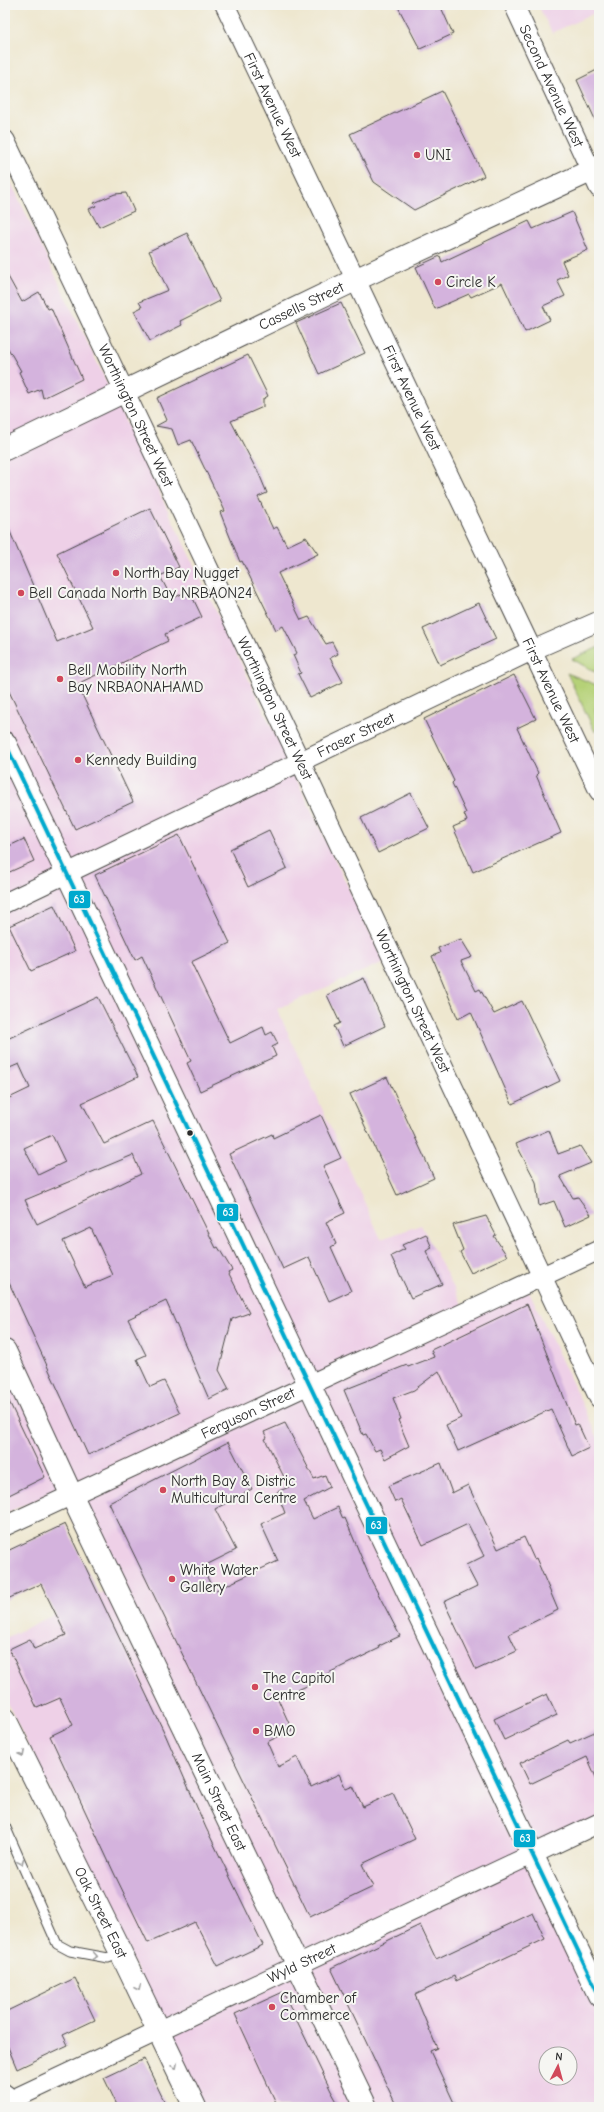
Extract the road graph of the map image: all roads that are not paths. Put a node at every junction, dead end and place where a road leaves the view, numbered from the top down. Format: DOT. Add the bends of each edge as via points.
graph roads {
  1 [pos="225,5"];
  2 [pos="514,5"];
  3 [pos="5,140"];
  4 [pos="596,175"];
  5 [pos="355,280"];
  6 [pos="124,392"];
  7 [pos="5,449"];
  8 [pos="599,621"];
  9 [pos="533,650"];
  10 [pos="5,743"];
  11 [pos="301,763"];
  12 [pos="599,791"];
  13 [pos="67,874"];
  14 [pos="5,903"];
  15 [pos="599,1250"];
  16 [pos="542,1277"];
  17 [pos="5,1351"];
  18 [pos="309,1385"];
  19 [pos="599,1398"];
  20 [pos="72,1496"];
  21 [pos="5,1526"];
  22 [pos="5,1719"];
  23 [pos="599,1823"];
  24 [pos="5,1826"];
  25 [pos="531,1855"];
  26 [pos="121,1952"];
  27 [pos="299,1965"];
  28 [pos="599,1995"];
  29 [pos="158,2031"];
  30 [pos="9,2096"];
  31 [pos="195,2107"];
  32 [pos="366,2107"];
  1 -- 5 [label="street, First Avenue West"];
  2 -- 4 [label="street, Second Avenue West"];
  3 -- 6 [label="street, Worthington Street West"];
  4 -- 5 [label="main road, Cassells Street"];
  5 -- 6 [label="main road, Cassells Street"];
  5 -- 9 [label="street, First Avenue West"];
  6 -- 7 [label="main road, Cassells Street"];
  6 -- 11 [label="street, Worthington Street West"];
  8 -- 9 [label="street, Fraser Street"];
  9 -- 11 [label="street, Fraser Street"];
  9 -- 12 [label="street, First Avenue West"];
  10 -- 13 [label="main road"];
  11 -- 13 [label="street, Fraser Street"];
  11 -- 16 [label="street, Worthington Street West"];
  13 -- 14 [label="street, Fraser Street"];
  13 -- 18 [label="main road"];
  15 -- 16 [label="street, Ferguson Street"];
  16 -- 18 [label="street, Ferguson Street"];
  16 -- 19 [label="street, Worthington Street West"];
  17 -- 20 [label="main road, Main Street East"];
  18 -- 20 [label="street, Ferguson Street"];
  18 -- 25 [label="main road"];
  20 -- 21 [label="street, Ferguson Street"];
  20 -- 27 [label="main road, Main Street East"];
  22 -- 26 [label="main road, Oak Street East, one-way"];
  23 -- 25 [label="street, Wyld Street"];
  24 -- 26 [label="lane, one-way" via="57,1944 70,1951 108,1958"];
  25 -- 27 [label="street, Wyld Street"];
  25 -- 28 [label="main road"];
  26 -- 29 [label="main road, Oak Street East, one-way"];
  27 -- 29 [label="street, Wyld Street"];
  27 -- 32 [label="main road, Main Street East"];
  29 -- 30 [label="street, Wyld Street" via="36,2090"];
  29 -- 31 [label="main road, Oak Street East, one-way"];
}
